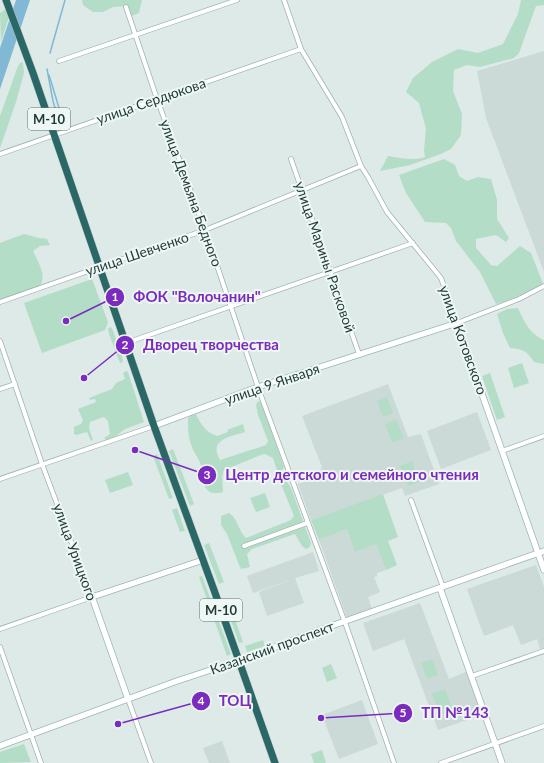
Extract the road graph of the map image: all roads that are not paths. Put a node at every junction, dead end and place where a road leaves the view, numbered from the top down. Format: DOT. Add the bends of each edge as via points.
graph roads {
  1 [pos="6,0"];
  2 [pos="237,0"];
  3 [pos="284,0"];
  4 [pos="126,7"];
  5 [pos="136,35"];
  6 [pos="301,49"];
  7 [pos="59,61"];
  8 [pos="156,99"];
  9 [pos="55,135"];
  10 [pos="0,154"];
  11 [pos="291,159"];
  12 [pos="361,166"];
  13 [pos="303,190"];
  14 [pos="205,230"];
  15 [pos="413,243"];
  16 [pos="100,268"];
  17 [pos="331,272"];
  18 [pos="544,286"];
  19 [pos="0,302"];
  20 [pos="231,308"];
  21 [pos="457,322"];
  22 [pos="0,341"];
  23 [pos="126,344"];
  24 [pos="359,354"];
  25 [pos="15,384"];
  26 [pos="258,387"];
  27 [pos="0,389"];
  28 [pos="154,426"];
  29 [pos="544,436"];
  30 [pos="502,451"];
  31 [pos="42,464"];
  32 [pos="0,479"];
  33 [pos="411,500"];
  34 [pos="307,523"];
  35 [pos="244,546"];
  36 [pos="541,552"];
  37 [pos="203,560"];
  38 [pos="544,570"];
  39 [pos="442,588"];
  40 [pos="92,597"];
  41 [pos="344,622"];
  42 [pos="0,629"];
  43 [pos="0,647"];
  44 [pos="544,651"];
  45 [pos="238,661"];
  46 [pos="472,676"];
  47 [pos="128,699"];
  48 [pos="544,726"];
  49 [pos="31,735"];
  50 [pos="495,744"];
  51 [pos="0,746"];
  52 [pos="41,763"];
  53 [pos="151,763"];
  54 [pos="275,763"];
  55 [pos="394,763"];
  56 [pos="441,763"];
  57 [pos="502,763"];
  1 -- 9 [label="highway, М-10"];
  2 -- 5 [label="street"];
  3 -- 6 [label="street, улица Котовского"];
  4 -- 5 [label="street, улица Демьяна Бедного"];
  5 -- 7 [label="street"];
  5 -- 8 [label="street, улица Демьяна Бедного"];
  6 -- 8 [label="street, улица Сердюкова"];
  6 -- 12 [label="street, улица Котовского" via="342,117"];
  8 -- 9 [label="street, улица Сердюкова"];
  8 -- 14 [label="street, улица Демьяна Бедного"];
  9 -- 10 [label="street, улица Сердюкова"];
  9 -- 16 [label="highway, М-10"];
  11 -- 13 [label="street, улица Марины Расковой"];
  12 -- 13 [label="street, улица Шевченко"];
  12 -- 15 [label="street, улица Котовского" via="387,212"];
  13 -- 14 [label="street, улица Шевченко"];
  13 -- 17 [label="street, улица Марины Расковой"];
  14 -- 16 [label="street, улица Шевченко"];
  14 -- 20 [label="street, улица Демьяна Бедного"];
  15 -- 17 [label="street"];
  15 -- 21 [label="street, улица Котовского" via="441,278"];
  16 -- 19 [label="street, улица Шевченко"];
  16 -- 23 [label="highway, М-10"];
  17 -- 20 [label="street"];
  17 -- 24 [label="street, улица Марины Расковой"];
  18 -- 21 [label="street, улица 9 Января" via="519,299"];
  20 -- 23 [label="street"];
  20 -- 26 [label="street, улица Демьяна Бедного"];
  21 -- 24 [label="street, улица 9 Января"];
  21 -- 30 [label="street, улица Котовского"];
  22 -- 25 [label="street, улица Урицкого"];
  23 -- 28 [label="highway, М-10"];
  24 -- 26 [label="street, улица 9 Января"];
  25 -- 27 [label="street"];
  25 -- 31 [label="street, улица Урицкого"];
  26 -- 28 [label="street, улица 9 Января"];
  26 -- 34 [label="street, улица Демьяна Бедного"];
  28 -- 31 [label="street, улица 9 Января"];
  28 -- 37 [label="highway, М-10"];
  29 -- 30 [label="street"];
  30 -- 36 [label="street, улица Котовского"];
  31 -- 32 [label="street, улица 9 Января"];
  31 -- 40 [label="street, улица Урицкого"];
  33 -- 39 [label="street"];
  34 -- 35 [label="street"];
  34 -- 41 [label="street, улица Демьяна Бедного"];
  36 -- 38 [label="street, улица Котовского"];
  36 -- 39 [label="street, Казанский проспект"];
  37 -- 40 [label="street"];
  37 -- 45 [label="highway, М-10"];
  39 -- 41 [label="street, Казанский проспект"];
  39 -- 46 [label="street"];
  40 -- 42 [label="street"];
  40 -- 47 [label="street, улица Урицкого"];
  41 -- 45 [label="street, Казанский проспект"];
  41 -- 55 [label="street, улица Демьяна Бедного"];
  43 -- 49 [label="street"];
  44 -- 46 [label="street"];
  45 -- 47 [label="street, Казанский проспект"];
  45 -- 54 [label="highway, М-10"];
  46 -- 50 [label="street"];
  47 -- 49 [label="street, Казанский проспект"];
  47 -- 53 [label="street, улица Урицкого"];
  48 -- 50 [label="street"];
  49 -- 51 [label="street, Казанский проспект"];
  49 -- 52 [label="street"];
  50 -- 56 [label="street"];
  50 -- 57 [label="street"];
}
